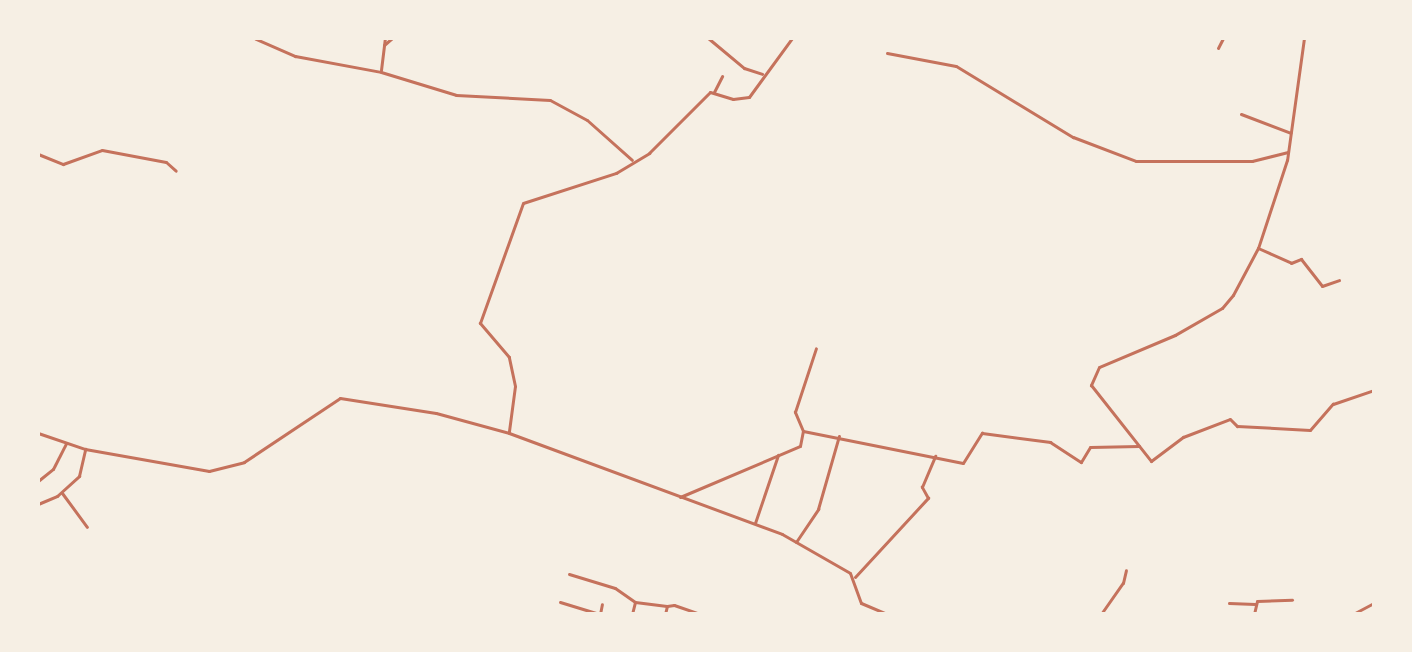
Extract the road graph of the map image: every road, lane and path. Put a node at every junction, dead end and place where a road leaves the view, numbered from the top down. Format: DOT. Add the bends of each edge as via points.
graph roads {
  1 [pos="254,38"];
  2 [pos="385,38"];
  3 [pos="392,38"];
  4 [pos="708,38"];
  5 [pos="792,38"];
  6 [pos="1223,38"];
  7 [pos="1304,38"];
  8 [pos="384,45"];
  9 [pos="1218,48"];
  10 [pos="887,53"];
  11 [pos="381,72"];
  12 [pos="762,74"];
  13 [pos="722,76"];
  14 [pos="714,92"];
  15 [pos="1241,114"];
  16 [pos="1291,133"];
  17 [pos="1288,152"];
  18 [pos="38,154"];
  19 [pos="633,161"];
  20 [pos="176,171"];
  21 [pos="1258,248"];
  22 [pos="1339,280"];
  23 [pos="816,348"];
  24 [pos="1374,390"];
  25 [pos="803,431"];
  26 [pos="38,433"];
  27 [pos="509,433"];
  28 [pos="839,436"];
  29 [pos="66,443"];
  30 [pos="1139,446"];
  31 [pos="85,449"];
  32 [pos="936,454"];
  33 [pos="778,455"];
  34 [pos="38,481"];
  35 [pos="62,493"];
  36 [pos="680,497"];
  37 [pos="38,504"];
  38 [pos="755,524"];
  39 [pos="87,527"];
  40 [pos="796,542"];
  41 [pos="1126,570"];
  42 [pos="569,574"];
  43 [pos="855,577"];
  44 [pos="1292,600"];
  45 [pos="560,602"];
  46 [pos="635,602"];
  47 [pos="1229,603"];
  48 [pos="1374,603"];
  49 [pos="602,604"];
  50 [pos="1255,604"];
  51 [pos="667,606"];
  52 [pos="866,607"];
  53 [pos="1359,613"];
  54 [pos="599,614"];
  55 [pos="632,614"];
  56 [pos="665,614"];
  57 [pos="700,614"];
  58 [pos="863,614"];
  59 [pos="884,614"];
  60 [pos="1101,614"];
  61 [pos="1254,614"];
  62 [pos="1353,614"];
  1 -- 11 [label="street" via="295,56"];
  2 -- 8 [label="street"];
  3 -- 8 [label="street"];
  4 -- 12 [label="street" via="744,68"];
  5 -- 12 [label="street"];
  6 -- 9 [label="street"];
  7 -- 16 [label="street"];
  8 -- 11 [label="street"];
  10 -- 17 [label="street" via="956,66 1077,139 1136,161 1252,161"];
  11 -- 19 [label="street" via="456,95 550,100 587,120"];
  12 -- 14 [label="street" via="747,98"];
  13 -- 14 [label="street"];
  14 -- 19 [label="street" via="649,153"];
  15 -- 16 [label="street"];
  16 -- 17 [label="street"];
  17 -- 21 [label="street"];
  18 -- 20 [label="street" via="63,164 102,150 166,162"];
  19 -- 27 [label="street" via="616,173 556,195 530,197 521,207 480,323 509,357 515,386"];
  21 -- 22 [label="street" via="1291,263 1303,260 1322,286"];
  21 -- 30 [label="street" via="1222,308 1092,373 1095,394 1133,432"];
  23 -- 25 [label="street" via="795,412"];
  24 -- 30 [label="street" via="1333,404 1310,430 1237,426 1231,419 1183,437 1157,460 1149,460"];
  25 -- 28 [label="street"];
  25 -- 33 [label="street" via="800,446"];
  26 -- 29 [label="street"];
  27 -- 31 [label="street" via="352,397 335,400 227,470 196,470"];
  27 -- 36 [label="street"];
  28 -- 32 [label="street"];
  28 -- 40 [label="street" via="818,509"];
  29 -- 31 [label="street"];
  29 -- 34 [label="street" via="53,469"];
  30 -- 32 [label="street" via="1089,447 1081,462 1050,442 982,433 965,463"];
  31 -- 35 [label="street" via="81,473"];
  32 -- 43 [label="street" via="922,487 929,497"];
  33 -- 36 [label="street"];
  33 -- 38 [label="street"];
  35 -- 37 [label="street"];
  35 -- 39 [label="street"];
  36 -- 38 [label="street"];
  38 -- 40 [label="street"];
  40 -- 43 [label="street"];
  41 -- 60 [label="street"];
  42 -- 46 [label="street" via="615,588"];
  43 -- 52 [label="street"];
  44 -- 50 [label="street"];
  45 -- 54 [label="street"];
  46 -- 51 [label="street"];
  46 -- 55 [label="street"];
  47 -- 50 [label="street"];
  48 -- 53 [label="street"];
  49 -- 54 [label="street"];
  50 -- 61 [label="street"];
  51 -- 56 [label="street"];
  51 -- 57 [label="street"];
  52 -- 58 [label="street"];
  52 -- 59 [label="street"];
  53 -- 62 [label="street"];
}
